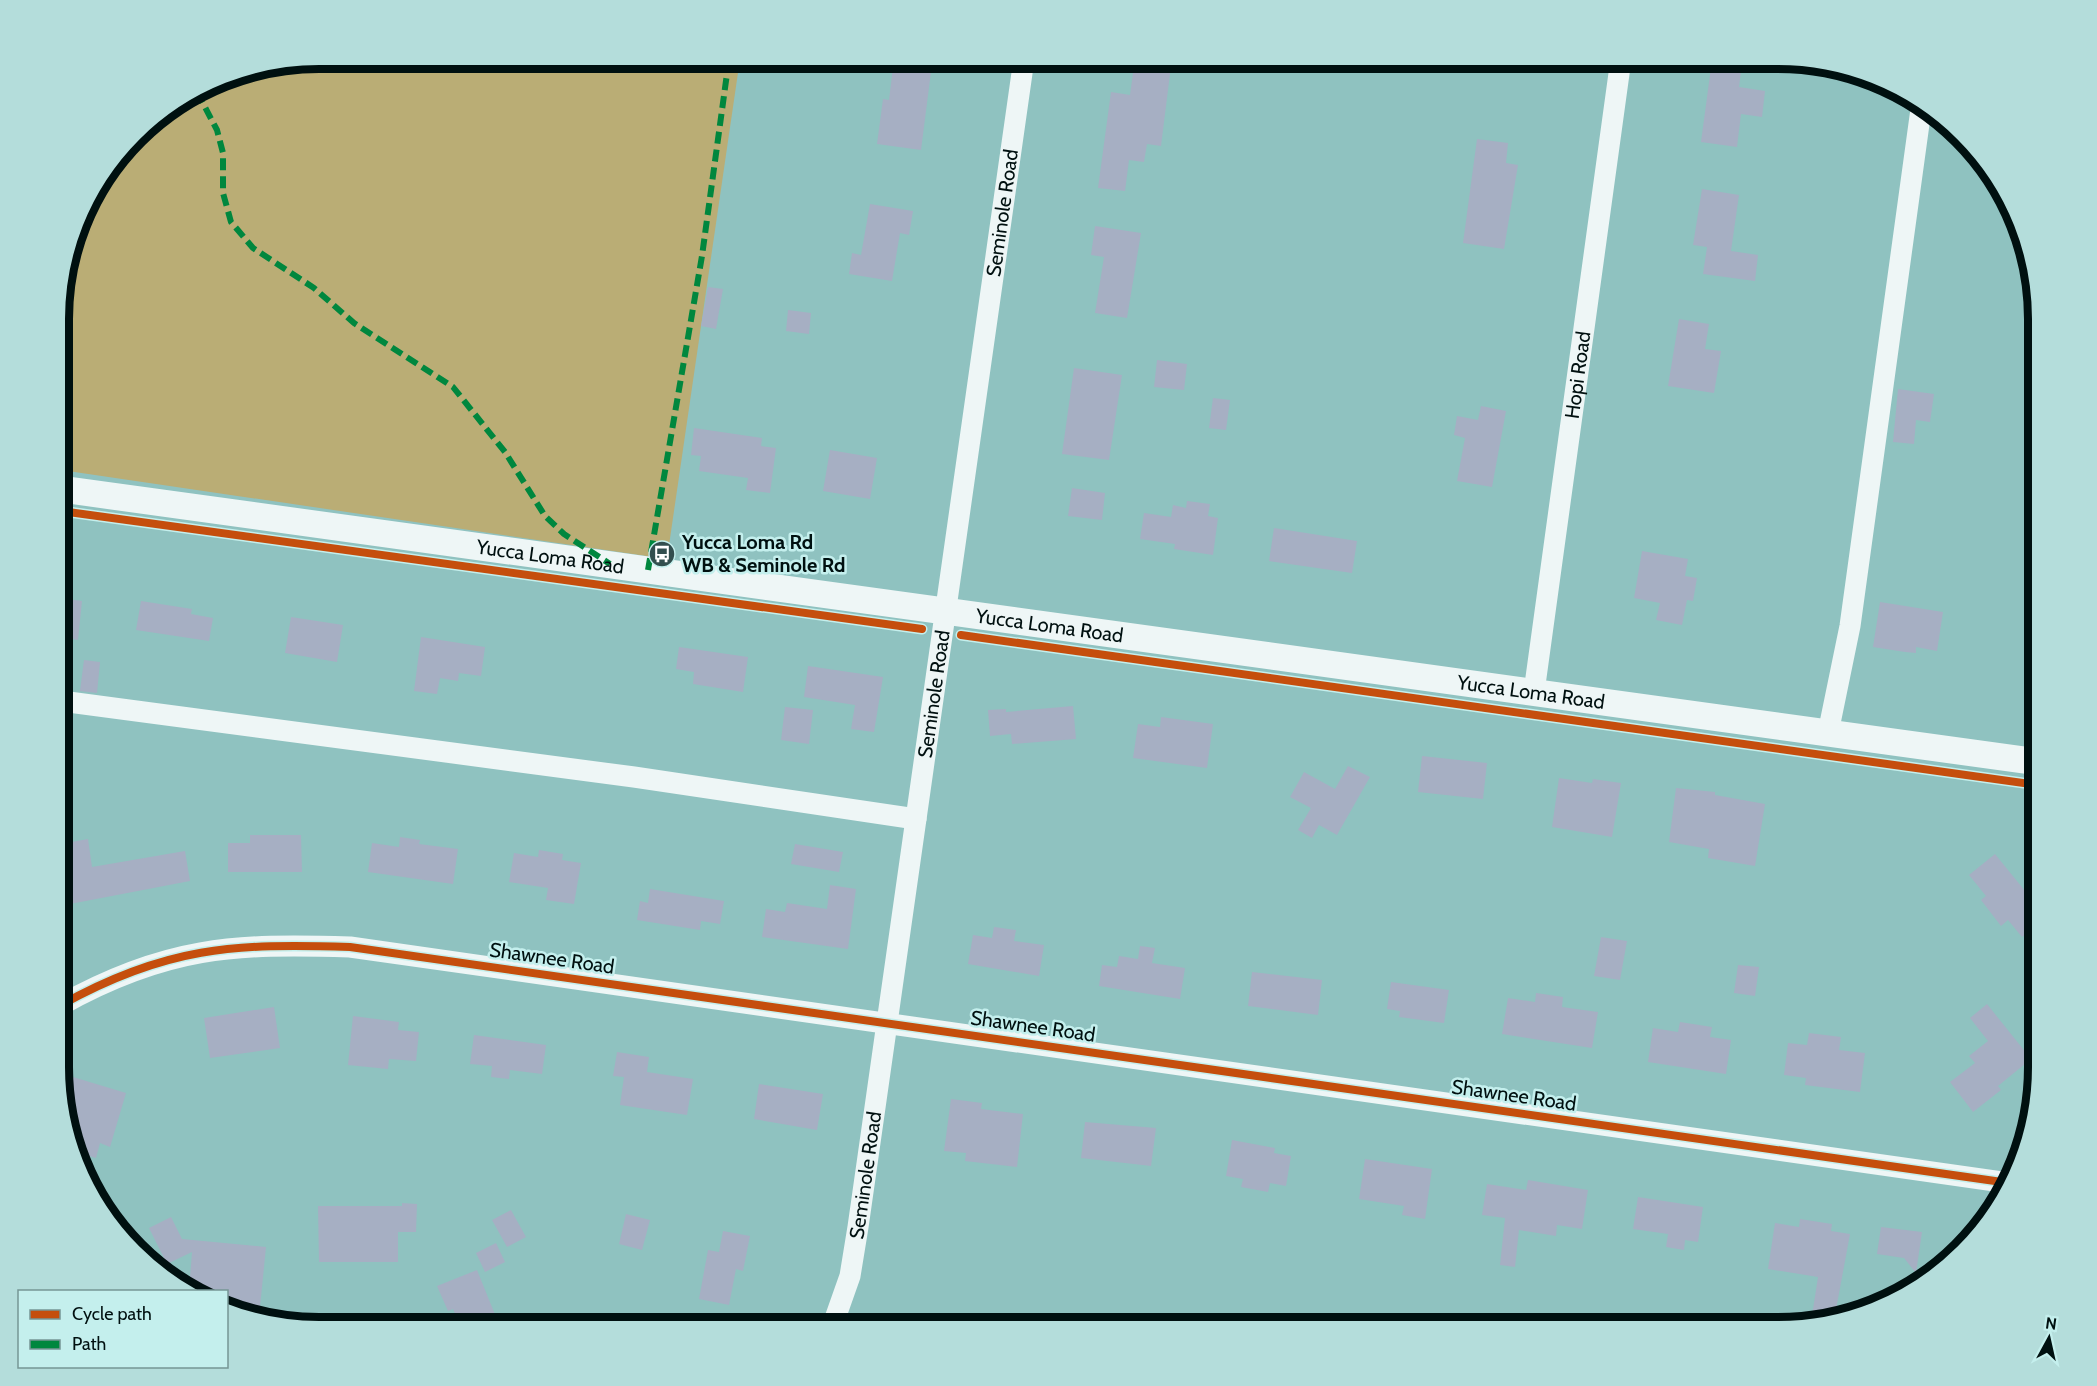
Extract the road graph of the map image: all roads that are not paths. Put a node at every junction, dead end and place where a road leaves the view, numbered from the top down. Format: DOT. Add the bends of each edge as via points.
graph roads {
  1 [pos="1022,69"];
  2 [pos="1620,69"];
  3 [pos="1920,114"];
  4 [pos="69,490"];
  5 [pos="946,611"];
  6 [pos="1534,692"];
  7 [pos="69,702"];
  8 [pos="1827,733"];
  9 [pos="2028,761"];
  10 [pos="916,819"];
  11 [pos="69,1000"];
  12 [pos="888,1022"];
  13 [pos="2000,1182"];
  14 [pos="836,1317"];
  1 -- 5 [label="street, Seminole Road"];
  2 -- 6 [label="street, Hopi Road"];
  3 -- 8 [label="street" via="1850,626"];
  4 -- 5 [label="main road, Yucca Loma Road"];
  5 -- 6 [label="main road, Yucca Loma Road"];
  5 -- 10 [label="street, Seminole Road"];
  6 -- 8 [label="main road, Yucca Loma Road"];
  7 -- 10 [label="street" via="622,775"];
  8 -- 9 [label="main road, Yucca Loma Road"];
  10 -- 12 [label="street, Seminole Road"];
  11 -- 12 [label="street, Shawnee Road" via="98,984 158,961 210,949 269,944 350,947"];
  12 -- 13 [label="street, Shawnee Road"];
  12 -- 14 [label="street, Seminole Road" via="850,1276"];
}
